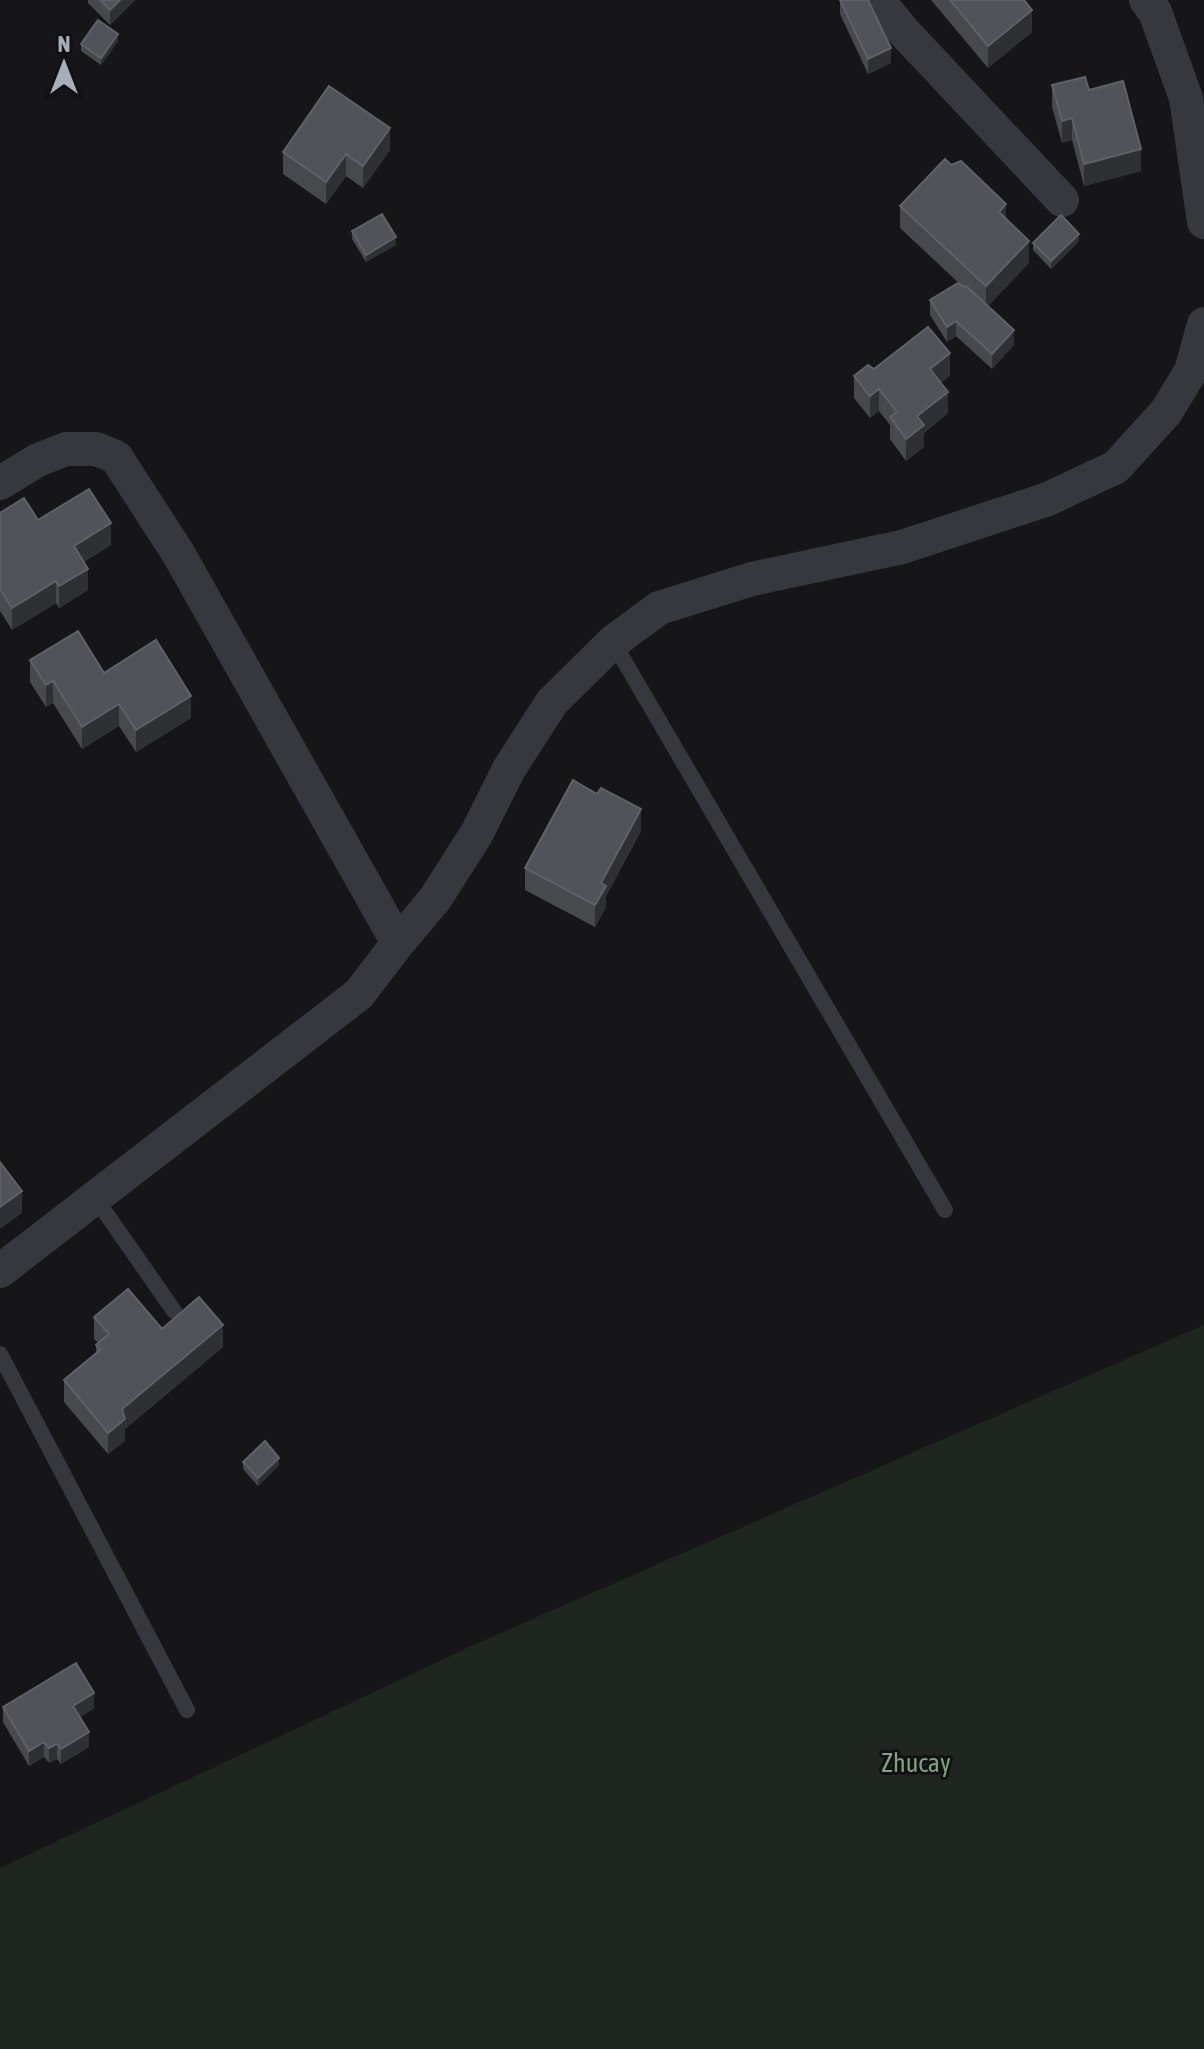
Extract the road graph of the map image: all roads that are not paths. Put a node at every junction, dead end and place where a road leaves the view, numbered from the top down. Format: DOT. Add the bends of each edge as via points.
graph roads {
  1 [pos="878,0"];
  2 [pos="1146,0"];
  3 [pos="1062,200"];
  4 [pos="1204,222"];
  5 [pos="1204,324"];
  6 [pos="0,483"];
  7 [pos="613,642"];
  8 [pos="398,943"];
  9 [pos="96,1199"];
  10 [pos="945,1210"];
  11 [pos="0,1271"];
  12 [pos="174,1311"];
  13 [pos="0,1354"];
  14 [pos="187,1710"];
  1 -- 3 [label="street"];
  2 -- 4 [label="street" via="1186,98"];
  5 -- 7 [label="street" via="1191,371 1166,412 1116,467 1048,499 902,547 752,579 659,608"];
  6 -- 8 [label="street" via="66,449 96,449 116,457 186,567"];
  7 -- 8 [label="street" via="552,702 435,899"];
  7 -- 10 [label="lane"];
  8 -- 9 [label="street" via="359,994"];
  9 -- 11 [label="street"];
  9 -- 12 [label="lane"];
  13 -- 14 [label="lane"];
}
